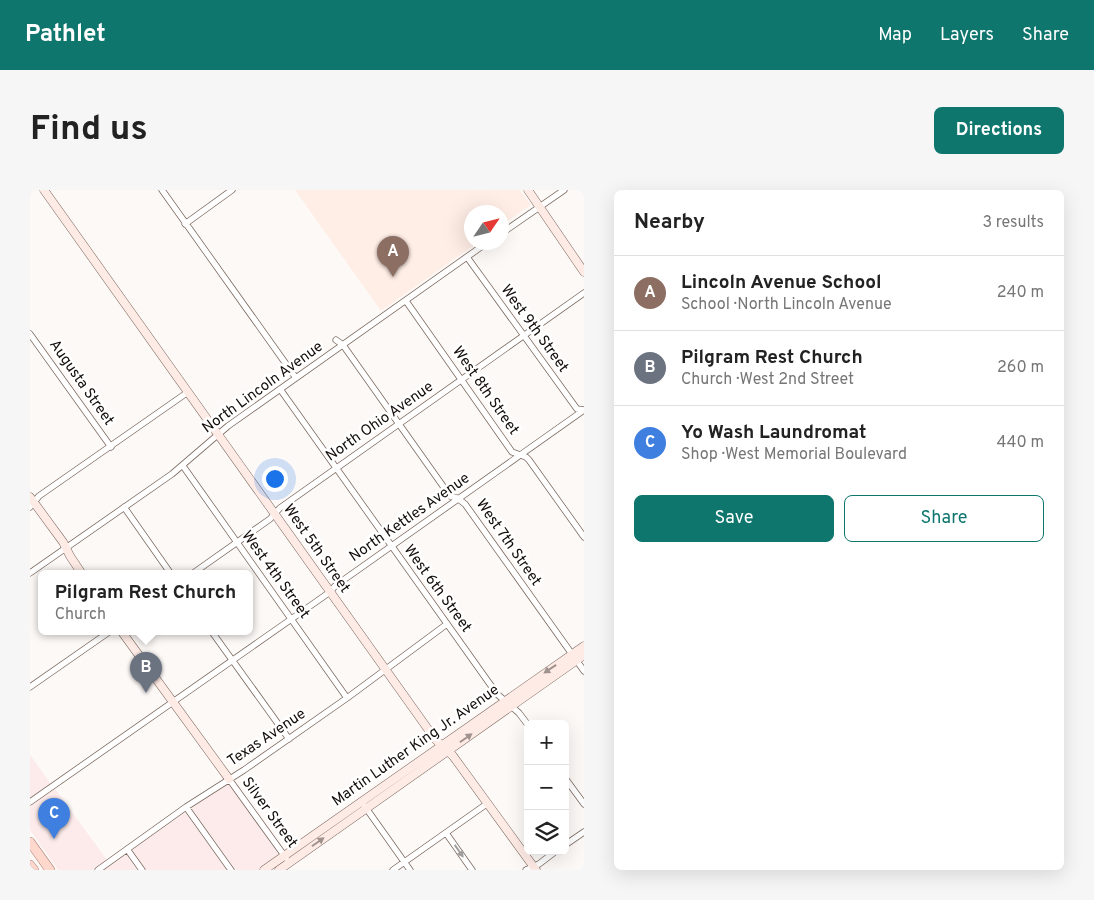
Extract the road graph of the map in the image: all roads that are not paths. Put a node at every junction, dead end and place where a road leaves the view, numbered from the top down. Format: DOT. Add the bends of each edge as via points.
graph roads {
  1 [pos="44,190"];
  2 [pos="162,190"];
  3 [pos="232,190"];
  4 [pos="528,190"];
  5 [pos="564,190"];
  6 [pos="539,207"];
  7 [pos="186,224"];
  8 [pos="509,228"];
  9 [pos="477,250"];
  10 [pos="467,257"];
  11 [pos="584,272"];
  12 [pos="584,293"];
  13 [pos="406,301"];
  14 [pos="30,334"];
  15 [pos="524,336"];
  16 [pos="336,340"];
  17 [pos="343,345"];
  18 [pos="296,378"];
  19 [pos="461,380"];
  20 [pos="280,389"];
  21 [pos="188,392"];
  22 [pos="584,410"];
  23 [pos="398,424"];
  24 [pos="218,435"];
  25 [pos="111,447"];
  26 [pos="521,455"];
  27 [pos="183,466"];
  28 [pos="336,468"];
  29 [pos="457,498"];
  30 [pos="32,502"];
  31 [pos="124,507"];
  32 [pos="274,514"];
  33 [pos="584,537"];
  34 [pos="236,543"];
  35 [pos="391,547"];
  36 [pos="66,548"];
  37 [pos="80,570"];
  38 [pos="168,570"];
  39 [pos="198,570"];
  40 [pos="30,573"];
  41 [pos="330,592"];
  42 [pos="292,619"];
  43 [pos="447,624"];
  44 [pos="105,635"];
  45 [pos="124,635"];
  46 [pos="214,635"];
  47 [pos="584,646"];
  48 [pos="584,655"];
  49 [pos="574,657"];
  50 [pos="232,661"];
  51 [pos="385,670"];
  52 [pos="584,671"];
  53 [pos="30,688"];
  54 [pos="347,698"];
  55 [pos="505,700"];
  56 [pos="173,702"];
  57 [pos="512,707"];
  58 [pos="525,720"];
  59 [pos="289,738"];
  60 [pos="444,748"];
  61 [pos="229,779"];
  62 [pos="569,783"];
  63 [pos="30,802"];
  64 [pos="488,803"];
  65 [pos="364,804"];
  66 [pos="584,804"];
  67 [pos="186,807"];
  68 [pos="584,832"];
  69 [pos="446,833"];
  70 [pos="30,842"];
  71 [pos="569,842"];
  72 [pos="127,849"];
  73 [pos="551,855"];
  74 [pos="287,859"];
  75 [pos="404,862"];
  76 [pos="30,865"];
  77 [pos="532,869"];
  78 [pos="34,870"];
  79 [pos="50,870"];
  80 [pos="98,870"];
  81 [pos="142,870"];
  82 [pos="231,870"];
  83 [pos="264,870"];
  84 [pos="279,870"];
  85 [pos="393,870"];
  86 [pos="410,870"];
  87 [pos="472,870"];
  1 -- 21 [label="street, West 5th Street"];
  2 -- 7 [label="street"];
  3 -- 7 [label="street"];
  4 -- 6 [label="street"];
  5 -- 6 [label="street"];
  6 -- 8 [label="street"];
  6 -- 11 [label="street"];
  7 -- 18 [label="street"];
  9 -- 10 [label="street, North Lincoln Avenue"];
  10 -- 13 [label="street, North Lincoln Avenue"];
  10 -- 15 [label="street, West 9th Street"];
  12 -- 15 [label="street, North Ohio Avenue"];
  13 -- 17 [label="street, North Lincoln Avenue"];
  13 -- 19 [label="street, West 8th Street"];
  14 -- 25 [label="street, Augusta Street"];
  15 -- 19 [label="street, North Ohio Avenue"];
  15 -- 22 [label="street, West 9th Street" via="577,409"];
  16 -- 17 [label="street, West 7th Street"];
  17 -- 18 [label="street, North Lincoln Avenue"];
  17 -- 23 [label="street, West 7th Street"];
  18 -- 20 [label="street, North Lincoln Avenue"];
  19 -- 23 [label="street, North Ohio Avenue"];
  19 -- 26 [label="street, West 8th Street" via="512,452"];
  20 -- 24 [label="street, North Lincoln Avenue"];
  20 -- 28 [label="street, West 6th Street"];
  21 -- 24 [label="street, West 5th Street"];
  21 -- 25 [label="street"];
  22 -- 26 [label="street, North Kettles Avenue"];
  23 -- 28 [label="street, North Ohio Avenue"];
  23 -- 29 [label="street, West 7th Street" via="450,496"];
  24 -- 27 [label="street, North Lincoln Avenue"];
  24 -- 32 [label="street, West 5th Street"];
  25 -- 30 [label="street"];
  26 -- 29 [label="street, North Kettles Avenue"];
  26 -- 33 [label="street, West 8th Street" via="529,460"];
  27 -- 31 [label="street, North Lincoln Avenue"];
  27 -- 34 [label="street, West 4th Street"];
  28 -- 32 [label="street, North Ohio Avenue"];
  28 -- 35 [label="street, West 6th Street"];
  29 -- 35 [label="street, North Kettles Avenue"];
  29 -- 49 [label="street, West 7th Street" via="465,504"];
  30 -- 36 [label="street"];
  31 -- 36 [label="street, North Lincoln Avenue"];
  31 -- 38 [label="street"];
  32 -- 34 [label="street, North Ohio Avenue"];
  32 -- 41 [label="street, West 5th Street"];
  34 -- 39 [label="street, North Ohio Avenue"];
  34 -- 42 [label="street, West 4th Street"];
  35 -- 41 [label="street, North Kettles Avenue"];
  35 -- 43 [label="street, West 6th Street"];
  36 -- 37 [label="street"];
  36 -- 40 [label="street, North Lincoln Avenue"];
  41 -- 42 [label="street, North Kettles Avenue"];
  41 -- 51 [label="street, West 5th Street"];
  42 -- 50 [label="street, North Kettles Avenue"];
  42 -- 54 [label="street, West 4th Street"];
  43 -- 51 [label="street, Texas Avenue"];
  43 -- 55 [label="street, West 6th Street" via="497,694"];
  44 -- 53 [label="street"];
  45 -- 56 [label="street"];
  46 -- 50 [label="street"];
  47 -- 49 [label="street, Martin Luther King Jr. Avenue"];
  48 -- 49 [label="street, Martin Luther King Jr. Avenue"];
  49 -- 52 [label="street, West 7th Street"];
  49 -- 55 [label="street, Martin Luther King Jr. Avenue, one-way"];
  49 -- 57 [label="street, Martin Luther King Jr. Avenue"];
  50 -- 56 [label="street, North Kettles Avenue"];
  50 -- 59 [label="street"];
  51 -- 54 [label="street, Texas Avenue"];
  51 -- 60 [label="street, West 5th Street"];
  54 -- 59 [label="street, Texas Avenue"];
  55 -- 57 [label="street, West 6th Street"];
  55 -- 60 [label="street, Martin Luther King Jr. Avenue"];
  56 -- 61 [label="street"];
  56 -- 63 [label="street, North Kettles Avenue"];
  57 -- 58 [label="street, West 6th Street"];
  60 -- 57 [label="street, Martin Luther King Jr. Avenue, one-way"];
  59 -- 61 [label="street, Texas Avenue"];
  60 -- 64 [label="street, West 5th Street"];
  60 -- 65 [label="street, Martin Luther King Jr. Avenue"];
  61 -- 67 [label="street, Texas Avenue"];
  61 -- 74 [label="street, Silver Street"];
  62 -- 66 [label="street"];
  64 -- 69 [label="street"];
  64 -- 77 [label="street, West 5th Street"];
  65 -- 74 [label="street, Martin Luther King Jr. Avenue"];
  65 -- 75 [label="street"];
  67 -- 72 [label="street, Texas Avenue"];
  67 -- 82 [label="street"];
  68 -- 71 [label="street"];
  69 -- 75 [label="street"];
  69 -- 87 [label="street, one-way"];
  70 -- 79 [label="main road"];
  72 -- 80 [label="street, Texas Avenue"];
  72 -- 81 [label="street"];
  73 -- 77 [label="street"];
  74 -- 83 [label="street, Martin Luther King Jr. Avenue"];
  74 -- 84 [label="street, Martin Luther King Jr. Avenue"];
  75 -- 85 [label="street"];
  75 -- 86 [label="street"];
  76 -- 78 [label="main road"];
}
